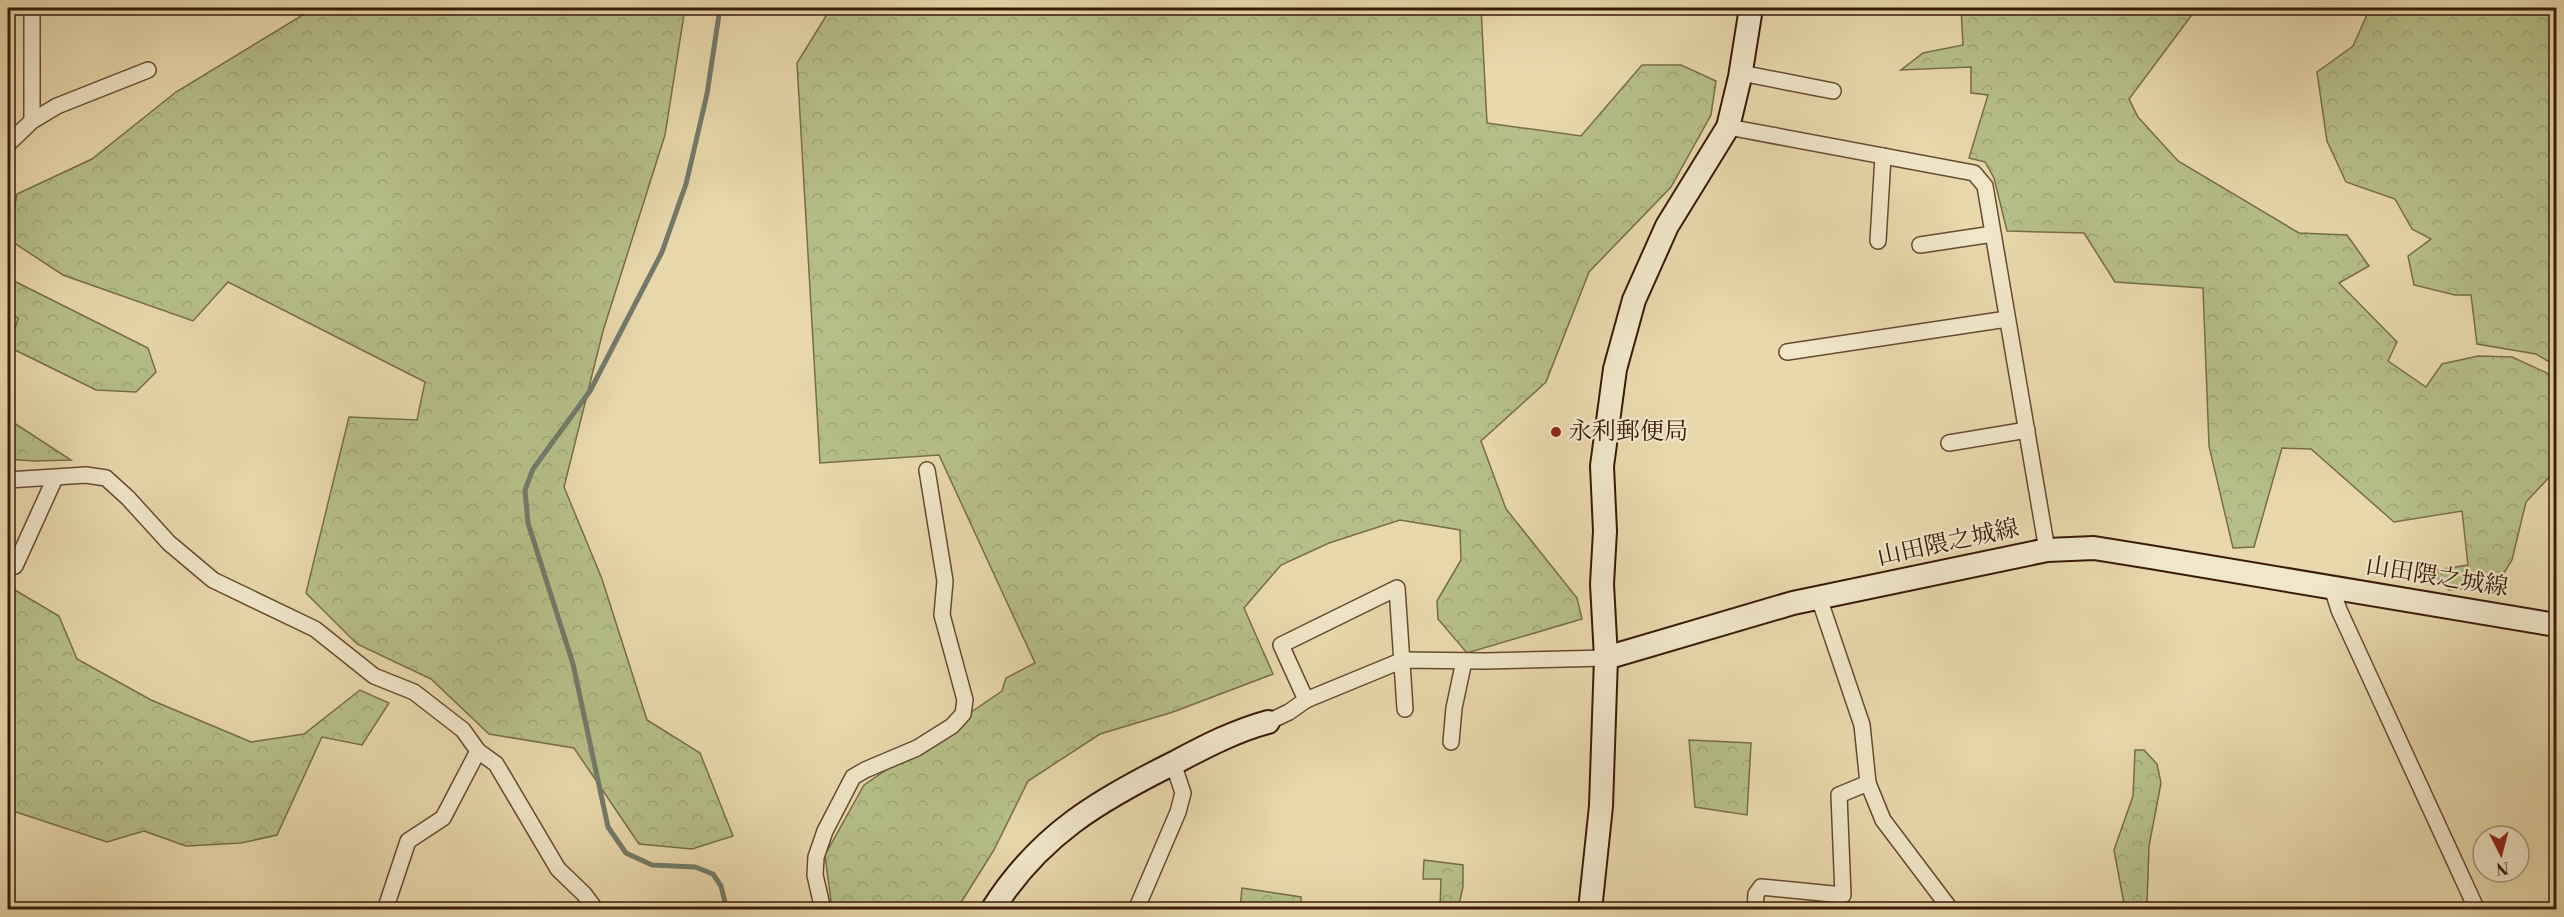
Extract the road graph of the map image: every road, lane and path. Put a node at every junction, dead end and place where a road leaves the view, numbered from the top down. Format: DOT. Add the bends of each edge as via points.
graph roads {
  1 [pos="1751,8"];
  2 [pos="32,11"];
  3 [pos="148,70"];
  4 [pos="1741,73"];
  5 [pos="1833,91"];
  6 [pos="32,122"];
  7 [pos="1728,127"];
  8 [pos="8,144"];
  9 [pos="1883,156"];
  10 [pos="1993,234"];
  11 [pos="1878,241"];
  12 [pos="1920,245"];
  13 [pos="2007,319"];
  14 [pos="1787,352"];
  15 [pos="2027,430"];
  16 [pos="1949,443"];
  17 [pos="927,470"];
  18 [pos="55,478"];
  19 [pos="8,480"];
  20 [pos="2047,550"];
  21 [pos="15,566"];
  22 [pos="2332,588"];
  23 [pos="1819,598"];
  24 [pos="2556,625"];
  25 [pos="1606,658"];
  26 [pos="1403,660"];
  27 [pos="1464,661"];
  28 [pos="1306,700"];
  29 [pos="1405,709"];
  30 [pos="1268,722"];
  31 [pos="1451,742"];
  32 [pos="478,751"];
  33 [pos="1173,763"];
  34 [pos="1868,783"];
  35 [pos="384,909"];
  36 [pos="596,909"];
  37 [pos="823,909"];
  38 [pos="992,909"];
  39 [pos="1136,909"];
  40 [pos="1590,909"];
  41 [pos="1755,909"];
  42 [pos="1951,909"];
  43 [pos="2477,909"];
  1 -- 4 [label="main road"];
  2 -- 6 [label="street"];
  3 -- 6 [label="street" via="57,106"];
  4 -- 5 [label="street"];
  4 -- 7 [label="main road"];
  6 -- 8 [label="street"];
  7 -- 9 [label="street"];
  7 -- 25 [label="main road" via="1667,226 1634,300 1615,369 1602,466"];
  9 -- 10 [label="street" via="1974,173 1985,186"];
  9 -- 11 [label="street"];
  10 -- 12 [label="street"];
  10 -- 13 [label="street"];
  13 -- 14 [label="street"];
  13 -- 15 [label="street"];
  15 -- 16 [label="street"];
  15 -- 20 [label="street"];
  17 -- 37 [label="street" via="945,580 942,615 964,700 963,714 952,726 917,748 854,777 816,856 815,875"];
  18 -- 19 [label="street"];
  18 -- 21 [label="street"];
  18 -- 32 [label="street" via="106,478 169,543 213,580 315,629 374,676 414,692 463,730"];
  20 -- 22 [label="main road, 山田隈之城線" via="2094,548"];
  20 -- 23 [label="main road, 山田隈之城線"];
  22 -- 24 [label="main road, 山田隈之城線"];
  22 -- 43 [label="street"];
  23 -- 25 [label="main road, 山田隈之城線"];
  23 -- 34 [label="street" via="1862,725"];
  25 -- 27 [label="street"];
  25 -- 40 [label="main road" via="1601,806"];
  26 -- 27 [label="street"];
  26 -- 28 [label="street"];
  26 -- 28 [label="street" via="1397,588 1281,645"];
  26 -- 29 [label="street"];
  27 -- 31 [label="street"];
  28 -- 30 [label="street"];
  30 -- 33 [label="main road" via="1238,731"];
  32 -- 35 [label="street" via="443,818 408,841"];
  32 -- 36 [label="street" via="496,764 558,869"];
  33 -- 38 [label="main road" via="1082,813 1041,847"];
  33 -- 39 [label="street" via="1183,793"];
  34 -- 41 [label="street" via="1839,795 1843,895 1761,887"];
  34 -- 42 [label="street" via="1883,820"];
}
